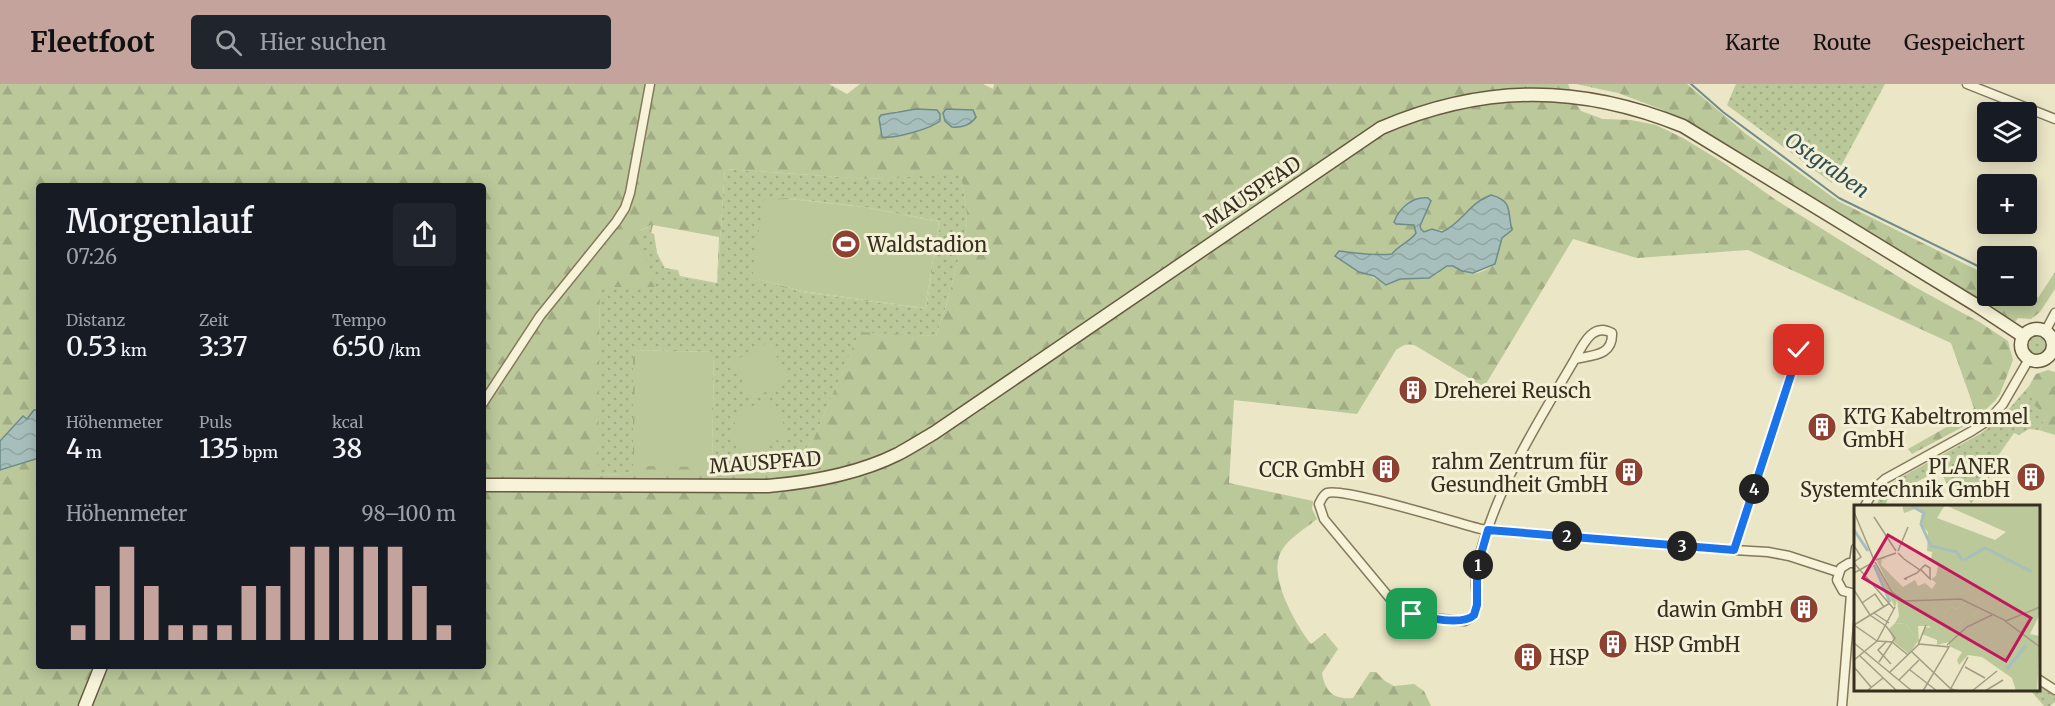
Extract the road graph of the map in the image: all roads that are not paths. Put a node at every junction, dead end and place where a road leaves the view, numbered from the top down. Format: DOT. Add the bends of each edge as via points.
graph roads {
  1 [pos="650,84"];
  2 [pos="1967,84"];
  3 [pos="2055,119"];
  4 [pos="2055,313"];
  5 [pos="2046,330"];
  6 [pos="2023,336"];
  7 [pos="1799,350"];
  8 [pos="2053,355"];
  9 [pos="1575,358"];
  10 [pos="2029,359"];
  11 [pos="486,398"];
  12 [pos="486,485"];
  13 [pos="1866,505"];
  14 [pos="1488,530"];
  15 [pos="1734,550"];
  16 [pos="1854,563"];
  17 [pos="1838,572"];
  18 [pos="1853,594"];
  19 [pos="100,669"];
  20 [pos="2040,680"];
  21 [pos="2055,690"];
  22 [pos="85,706"];
  23 [pos="1842,706"];
  1 -- 11 [label="street" via="625,208 540,316"];
  2 -- 3 [label="street"];
  4 -- 5 [label="street"];
  5 -- 6 [label="street" via="2031,330"];
  5 -- 8 [label="street" via="2054,341"];
  6 -- 10 [label="street" via="2021,346"];
  6 -- 12 [label="street, MAUSPFAD" via="1683,126 1633,102 1574,88 1488,88 1444,99 1400,117 934,433 860,469 813,481 768,486"];
  7 -- 15 [label="street"];
  8 -- 10 [label="street" via="2039,362"];
  9 -- 9 [label="street" via="1602,354 1609,348 1612,333 1600,329 1592,334"];
  9 -- 14 [label="street" via="1513,470"];
  10 -- 13 [label="street" via="1989,420 1885,479"];
  14 -- 14 [label="street" via="1477,568 1474,615 1465,621 1423,617 1398,608 1390,600 1324,519 1319,504 1328,493 1344,493"];
  14 -- 15 [label="street"];
  15 -- 17 [label="street" via="1778,554"];
  16 -- 17 [label="street"];
  17 -- 18 [label="street" via="1840,588"];
  18 -- 23 [label="street"];
  19 -- 22 [label="street"];
  20 -- 21 [label="street"];
}
